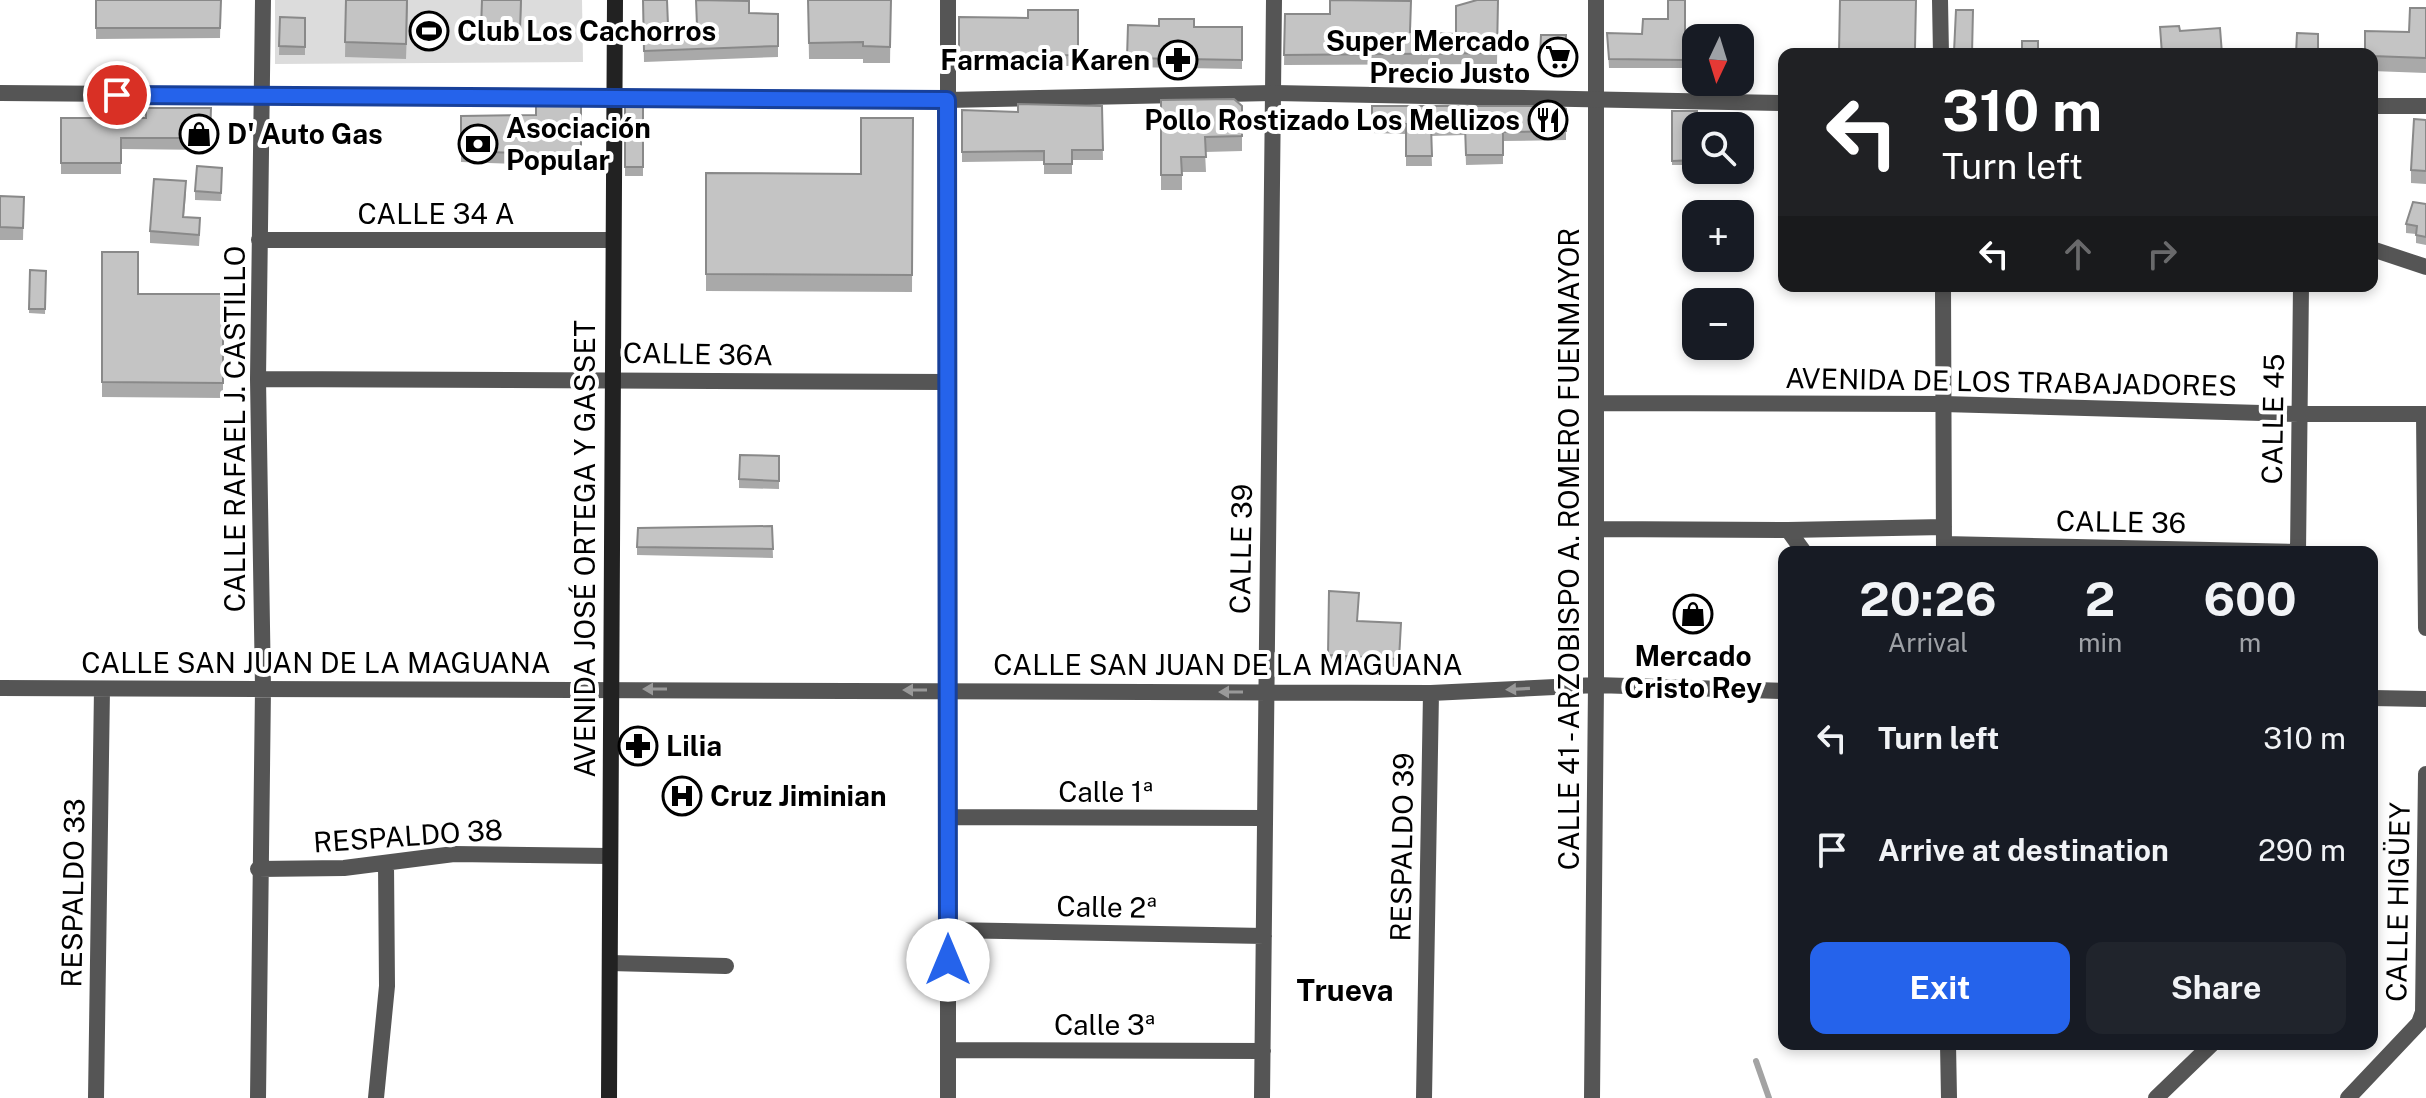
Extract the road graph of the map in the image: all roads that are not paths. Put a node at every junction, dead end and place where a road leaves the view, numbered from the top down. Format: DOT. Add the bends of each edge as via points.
graph roads {
  1 [pos="263,0"];
  2 [pos="615,0"];
  3 [pos="948,0"];
  4 [pos="1274,0"];
  5 [pos="1596,0"];
  6 [pos="1940,0"];
  7 [pos="1941,48"];
  8 [pos="0,93"];
  9 [pos="1275,93"];
  10 [pos="263,96"];
  11 [pos="613,96"];
  12 [pos="947,100"];
  13 [pos="1595,100"];
  14 [pos="1778,103"];
  15 [pos="2378,106"];
  16 [pos="2426,106"];
  17 [pos="259,240"];
  18 [pos="613,240"];
  19 [pos="2378,251"];
  20 [pos="2426,267"];
  21 [pos="1943,292"];
  22 [pos="2301,292"];
  23 [pos="258,379"];
  24 [pos="612,379"];
  25 [pos="946,382"];
  26 [pos="1596,403"];
  27 [pos="1943,404"];
  28 [pos="2299,414"];
  29 [pos="2425,414"];
  30 [pos="1596,529"];
  31 [pos="1788,530"];
  32 [pos="1944,541"];
  33 [pos="1800,546"];
  34 [pos="2105,546"];
  35 [pos="2298,546"];
  36 [pos="2426,628"];
  37 [pos="1596,685"];
  38 [pos="0,688"];
  39 [pos="263,688"];
  40 [pos="102,689"];
  41 [pos="611,689"];
  42 [pos="947,690"];
  43 [pos="1778,691"];
  44 [pos="1265,692"];
  45 [pos="1431,693"];
  46 [pos="2378,698"];
  47 [pos="2426,699"];
  48 [pos="2426,774"];
  49 [pos="948,817"];
  50 [pos="1265,818"];
  51 [pos="610,856"];
  52 [pos="386,864"];
  53 [pos="258,869"];
  54 [pos="948,930"];
  55 [pos="1264,936"];
  56 [pos="610,963"];
  57 [pos="726,966"];
  58 [pos="2425,1013"];
  59 [pos="948,1050"];
  60 [pos="1948,1050"];
  61 [pos="2206,1050"];
  62 [pos="1263,1051"];
  63 [pos="96,1098"];
  64 [pos="258,1098"];
  65 [pos="376,1098"];
  66 [pos="609,1098"];
  67 [pos="948,1098"];
  68 [pos="1262,1098"];
  69 [pos="1424,1098"];
  70 [pos="1592,1098"];
  71 [pos="1949,1098"];
  72 [pos="2156,1098"];
  73 [pos="2348,1098"];
  1 -- 10 [label="street, CALLE RAFAEL J. CASTILLO"];
  2 -- 11 [label="main road, AVENIDA JOSÉ ORTEGA Y GASSET"];
  3 -- 12 [label="street"];
  4 -- 9 [label="street, CALLE 39"];
  5 -- 13 [label="street, CALLE 41 - ARZOBISPO A. ROMERO FUENMAYOR"];
  6 -- 7 [label="street"];
  8 -- 10 [label="street"];
  9 -- 12 [label="street"];
  9 -- 13 [label="street"];
  9 -- 44 [label="street, CALLE 39"];
  10 -- 11 [label="street"];
  10 -- 17 [label="street, CALLE RAFAEL J. CASTILLO"];
  11 -- 12 [label="street"];
  11 -- 18 [label="main road, AVENIDA JOSÉ ORTEGA Y GASSET"];
  12 -- 25 [label="street"];
  13 -- 14 [label="street"];
  13 -- 26 [label="street, CALLE 41 - ARZOBISPO A. ROMERO FUENMAYOR"];
  15 -- 16 [label="street"];
  17 -- 18 [label="street, CALLE 34 A"];
  17 -- 23 [label="street, CALLE RAFAEL J. CASTILLO"];
  18 -- 24 [label="main road, AVENIDA JOSÉ ORTEGA Y GASSET"];
  19 -- 20 [label="street"];
  21 -- 27 [label="street"];
  22 -- 28 [label="street, CALLE 45"];
  23 -- 24 [label="street, CALLE 36A"];
  23 -- 39 [label="street, CALLE RAFAEL J. CASTILLO"];
  24 -- 25 [label="street, CALLE 36A"];
  24 -- 41 [label="main road, AVENIDA JOSÉ ORTEGA Y GASSET"];
  25 -- 42 [label="street"];
  26 -- 27 [label="street, AVENIDA DE LOS TRABAJADORES"];
  26 -- 30 [label="street, CALLE 41 - ARZOBISPO A. ROMERO FUENMAYOR"];
  27 -- 28 [label="street, AVENIDA DE LOS TRABAJADORES"];
  27 -- 32 [label="street"];
  28 -- 29 [label="street, AVENIDA DE LOS TRABAJADORES"];
  28 -- 35 [label="street, CALLE 45"];
  29 -- 36 [label="street"];
  30 -- 31 [label="street, CALLE 36"];
  30 -- 37 [label="street, CALLE 41 - ARZOBISPO A. ROMERO FUENMAYOR"];
  31 -- 32 [label="street, CALLE 36"];
  31 -- 33 [label="street"];
  32 -- 34 [label="street, CALLE 36"];
  37 -- 43 [label="street, CALLE SAN JUAN DE LA MAGUANA"];
  37 -- 45 [label="street, CALLE SAN JUAN DE LA MAGUANA, one-way"];
  37 -- 70 [label="street, CALLE 41 - ARZOBISPO A. ROMERO FUENMAYOR"];
  38 -- 40 [label="street, CALLE SAN JUAN DE LA MAGUANA"];
  39 -- 40 [label="street, CALLE SAN JUAN DE LA MAGUANA"];
  39 -- 41 [label="street, CALLE SAN JUAN DE LA MAGUANA"];
  39 -- 53 [label="street, CALLE RAFAEL J. CASTILLO"];
  40 -- 63 [label="street, RESPALDO 33"];
  42 -- 41 [label="street, CALLE SAN JUAN DE LA MAGUANA, one-way"];
  41 -- 51 [label="main road, AVENIDA JOSÉ ORTEGA Y GASSET"];
  44 -- 42 [label="street, CALLE SAN JUAN DE LA MAGUANA, one-way"];
  42 -- 49 [label="street"];
  44 -- 45 [label="street, CALLE SAN JUAN DE LA MAGUANA"];
  44 -- 50 [label="street, CALLE 39"];
  45 -- 69 [label="street, RESPALDO 39"];
  46 -- 47 [label="street"];
  48 -- 58 [label="street, CALLE HIGÜEY"];
  49 -- 50 [label="street, Calle 1ª"];
  49 -- 54 [label="street"];
  50 -- 55 [label="street, CALLE 39"];
  51 -- 52 [label="street, RESPALDO 38" via="454,854"];
  51 -- 56 [label="main road, AVENIDA JOSÉ ORTEGA Y GASSET"];
  52 -- 53 [label="street, RESPALDO 38"];
  52 -- 65 [label="street" via="387,972"];
  53 -- 64 [label="street, CALLE RAFAEL J. CASTILLO"];
  54 -- 55 [label="street, Calle 2ª"];
  54 -- 59 [label="street"];
  55 -- 62 [label="street, CALLE 39"];
  56 -- 57 [label="street"];
  56 -- 66 [label="main road, AVENIDA JOSÉ ORTEGA Y GASSET"];
  58 -- 73 [label="street, CALLE HIGÜEY"];
  59 -- 62 [label="street, Calle 3ª"];
  59 -- 67 [label="street"];
  60 -- 71 [label="street"];
  61 -- 72 [label="street"];
  62 -- 68 [label="street, CALLE 39"];
}
